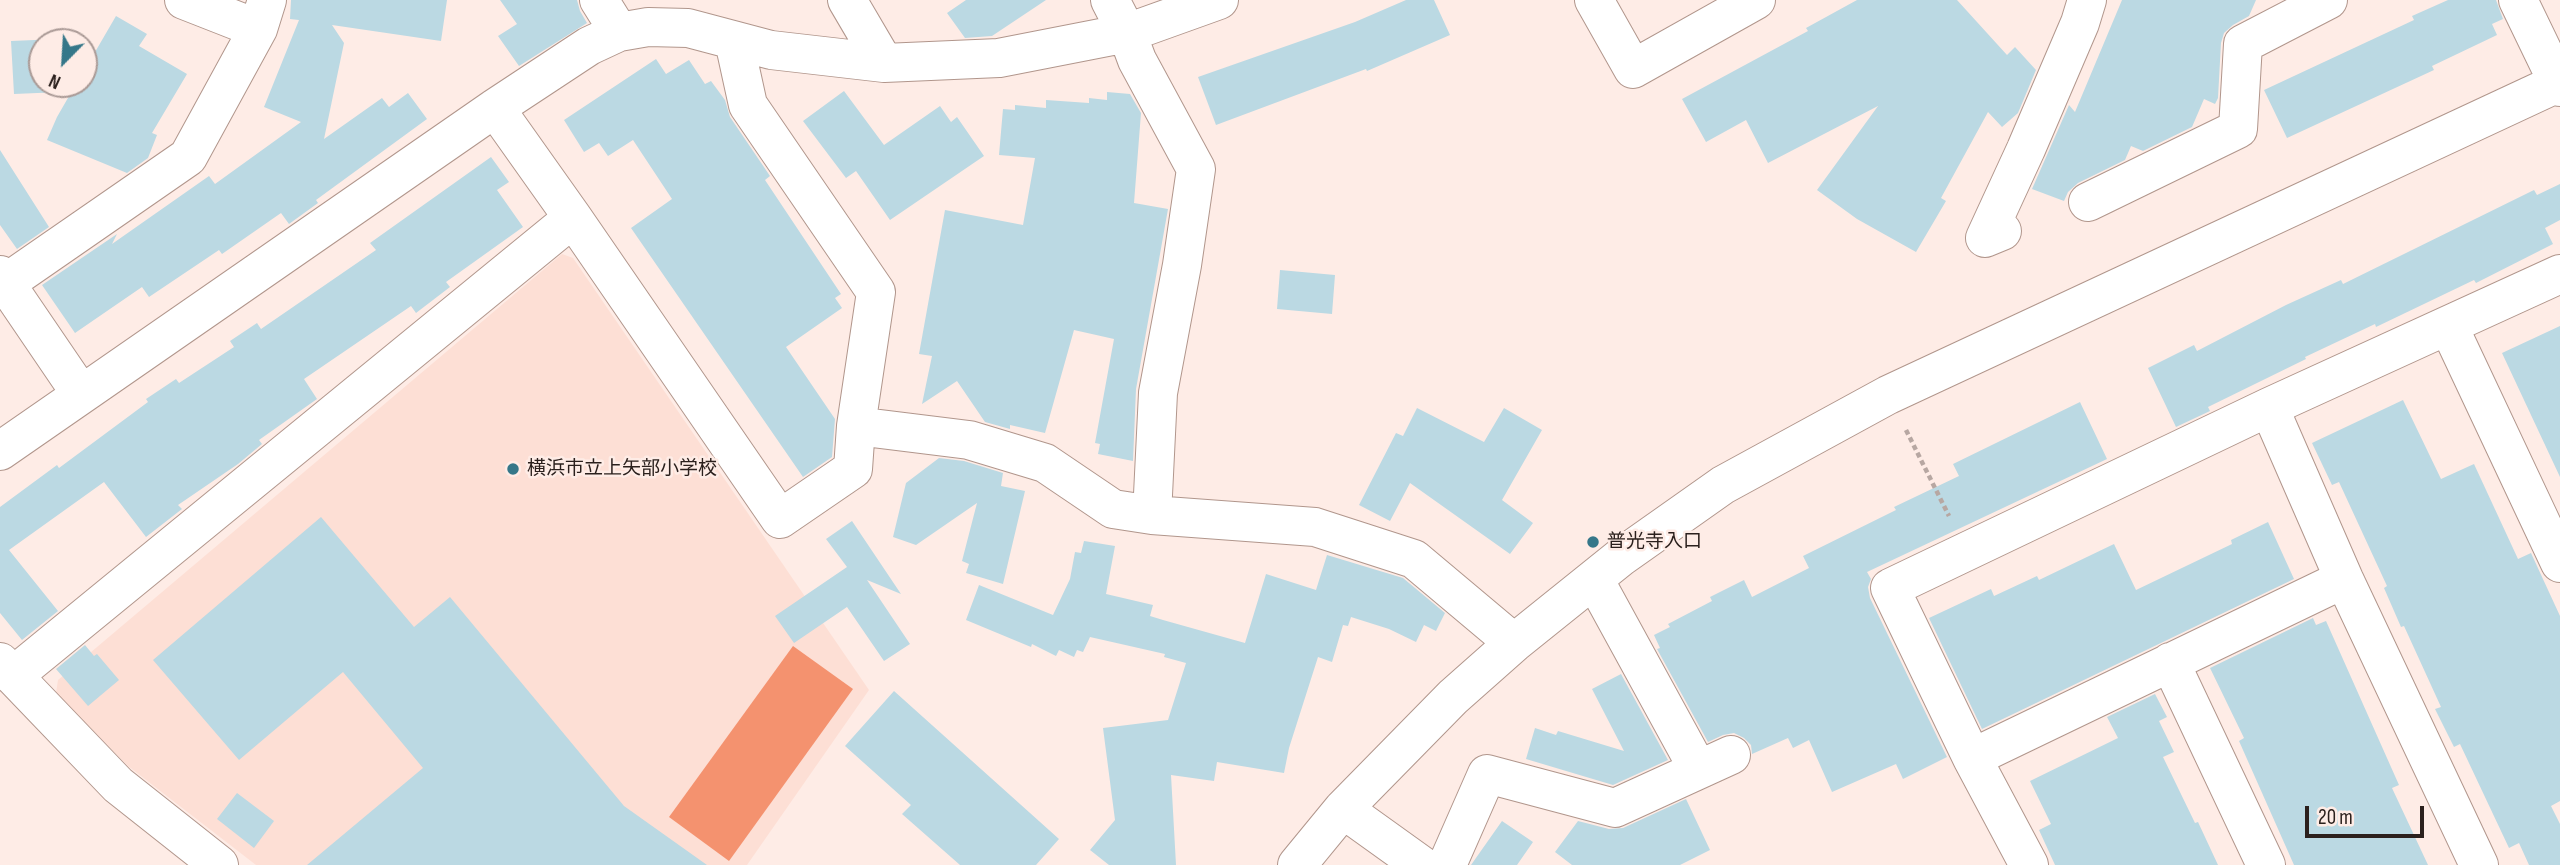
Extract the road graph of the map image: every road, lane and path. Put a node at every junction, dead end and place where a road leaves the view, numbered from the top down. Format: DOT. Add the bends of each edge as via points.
graph roads {
  1 [pos="184,0"];
  2 [pos="599,0"];
  3 [pos="847,0"];
  4 [pos="1110,0"];
  5 [pos="1219,0"];
  6 [pos="1594,0"];
  7 [pos="1756,0"];
  8 [pos="2087,0"];
  9 [pos="2518,0"];
  10 [pos="2312,3"];
  11 [pos="262,14"];
  12 [pos="619,32"];
  13 [pos="1127,33"];
  14 [pos="734,41"];
  15 [pos="884,63"];
  16 [pos="2559,84"];
  17 [pos="495,108"];
  18 [pos="2088,202"];
  19 [pos="573,218"];
  20 [pos="2002,231"];
  21 [pos="2560,274"];
  22 [pos="3,279"];
  23 [pos="2449,327"];
  24 [pos="81,394"];
  25 [pos="1888,395"];
  26 [pos="2269,407"];
  27 [pos="856,426"];
  28 [pos="0,451"];
  29 [pos="1152,515"];
  30 [pos="1967,551"];
  31 [pos="2560,563"];
  32 [pos="1594,579"];
  33 [pos="2344,579"];
  34 [pos="1514,643"];
  35 [pos="2170,662"];
  36 [pos="6,669"];
  37 [pos="1972,758"];
  38 [pos="1343,809"];
  39 [pos="219,865"];
  40 [pos="1297,865"];
  41 [pos="1422,865"];
  42 [pos="1447,865"];
  43 [pos="2029,865"];
  44 [pos="2266,865"];
  45 [pos="2479,865"];
  1 -- 11 [label="street"];
  2 -- 12 [label="street"];
  3 -- 15 [label="street"];
  4 -- 13 [label="street"];
  5 -- 13 [label="street"];
  6 -- 7 [label="street" via="1633,69"];
  8 -- 20 [label="street" via="1984,238"];
  9 -- 16 [label="street"];
  10 -- 18 [label="street" via="2243,44 2238,129"];
  11 -- 22 [label="street" via="188,157"];
  12 -- 14 [label="street" via="688,28"];
  12 -- 17 [label="street" via="589,46"];
  13 -- 15 [label="street" via="999,58"];
  13 -- 29 [label="street" via="1196,169 1158,393"];
  14 -- 15 [label="street" via="771,50"];
  14 -- 27 [label="street" via="748,105 876,292"];
  16 -- 25 [label="street"];
  17 -- 19 [label="street"];
  17 -- 24 [label="street"];
  19 -- 27 [label="street" via="780,519 853,469"];
  19 -- 36 [label="street"];
  21 -- 23 [label="street"];
  22 -- 24 [label="street"];
  23 -- 26 [label="street"];
  23 -- 31 [label="street"];
  24 -- 28 [label="street"];
  25 -- 30 [label="path"];
  25 -- 32 [label="street" via="1723,485"];
  26 -- 30 [label="street"];
  26 -- 33 [label="street"];
  27 -- 29 [label="street" via="970,440 1020,455 1045,463 1113,509"];
  29 -- 34 [label="street" via="1314,527 1414,559"];
  30 -- 37 [label="street" via="1890,588"];
  32 -- 34 [label="street"];
  32 -- 42 [label="street" via="1715,762 1615,808 1487,774"];
  33 -- 35 [label="street"];
  33 -- 45 [label="street"];
  34 -- 38 [label="street" via="1453,697"];
  35 -- 37 [label="street"];
  35 -- 44 [label="street"];
  36 -- 39 [label="street" via="117,785"];
  37 -- 43 [label="street"];
  38 -- 40 [label="street"];
  38 -- 41 [label="street"];
}
